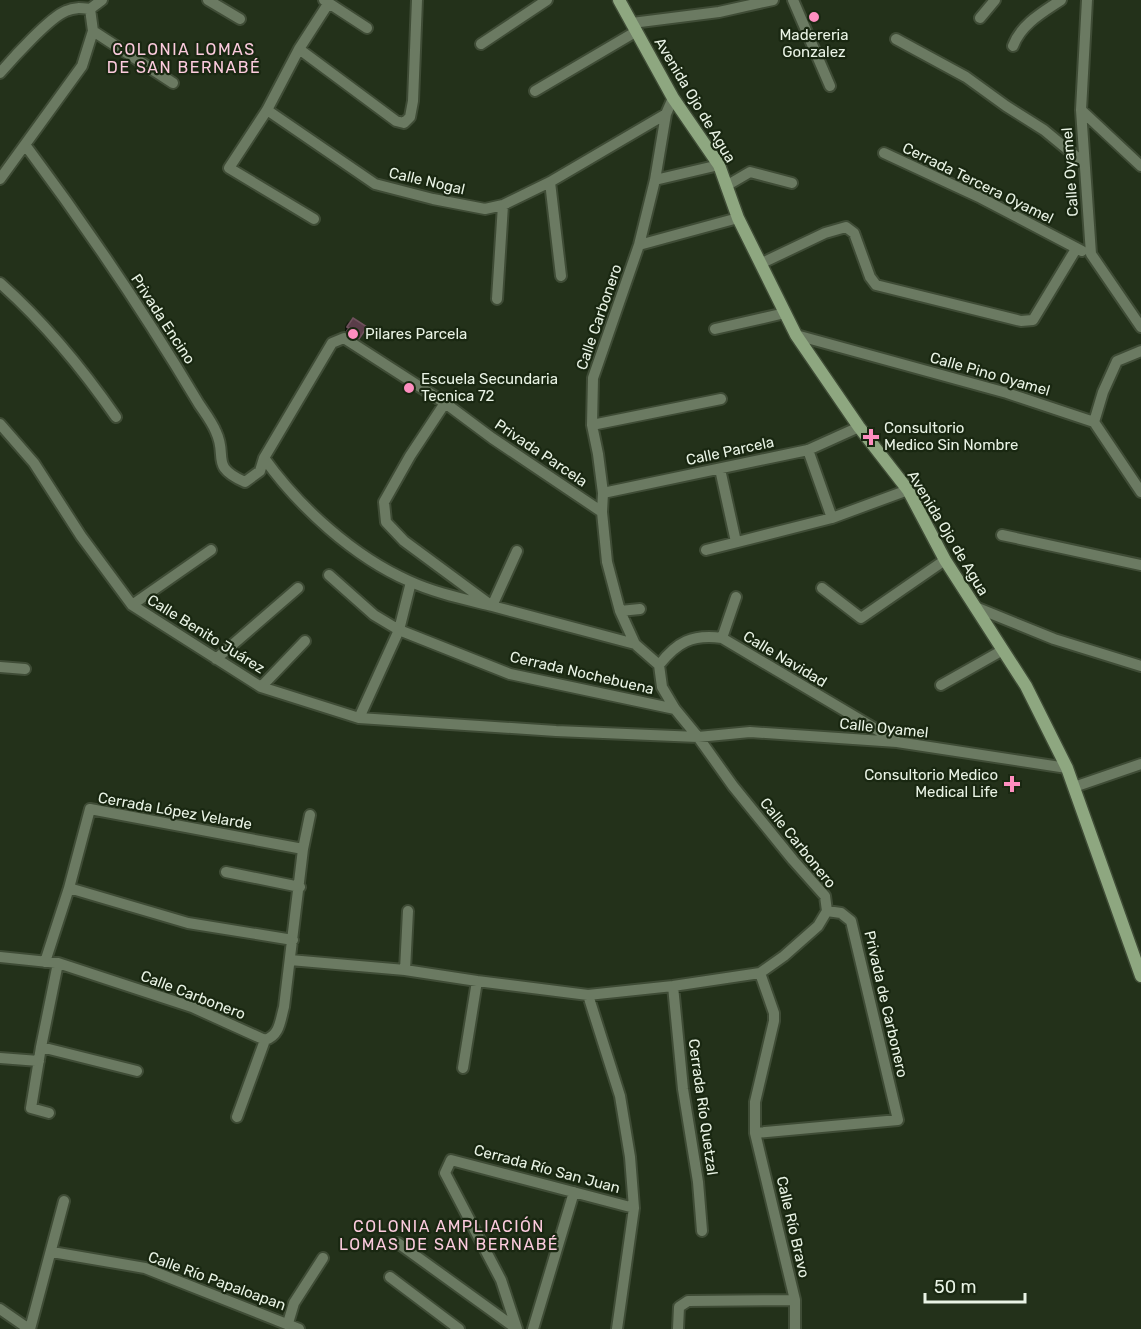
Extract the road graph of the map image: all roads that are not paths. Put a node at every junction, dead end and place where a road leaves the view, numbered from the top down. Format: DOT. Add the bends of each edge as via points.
graph roads {
  1 [pos="102,0"];
  2 [pos="208,0"];
  3 [pos="417,0"];
  4 [pos="547,0"];
  5 [pos="619,0"];
  6 [pos="773,0"];
  7 [pos="793,0"];
  8 [pos="995,0"];
  9 [pos="1061,0"];
  10 [pos="1087,0"];
  11 [pos="326,2"];
  12 [pos="90,9"];
  13 [pos="980,18"];
  14 [pos="240,19"];
  15 [pos="635,27"];
  16 [pos="367,28"];
  17 [pos="93,31"];
  18 [pos="896,39"];
  19 [pos="480,44"];
  20 [pos="1013,46"];
  21 [pos="299,49"];
  22 [pos="0,73"];
  23 [pos="173,82"];
  24 [pos="830,86"];
  25 [pos="535,91"];
  26 [pos="673,98"];
  27 [pos="267,110"];
  28 [pos="1081,110"];
  29 [pos="666,114"];
  30 [pos="26,146"];
  31 [pos="884,153"];
  32 [pos="1084,163"];
  33 [pos="718,165"];
  34 [pos="1141,166"];
  35 [pos="0,179"];
  36 [pos="655,180"];
  37 [pos="550,182"];
  38 [pos="792,183"];
  39 [pos="726,186"];
  40 [pos="503,205"];
  41 [pos="738,218"];
  42 [pos="314,219"];
  43 [pos="639,245"];
  44 [pos="1076,249"];
  45 [pos="1091,254"];
  46 [pos="762,263"];
  47 [pos="561,276"];
  48 [pos="0,284"];
  49 [pos="496,299"];
  50 [pos="785,313"];
  51 [pos="1141,327"];
  52 [pos="715,329"];
  53 [pos="796,335"];
  54 [pos="1141,351"];
  55 [pos="721,399"];
  56 [pos="445,403"];
  57 [pos="116,417"];
  58 [pos="1094,422"];
  59 [pos="0,424"];
  60 [pos="592,425"];
  61 [pos="859,427"];
  62 [pos="808,450"];
  63 [pos="264,458"];
  64 [pos="720,469"];
  65 [pos="908,490"];
  66 [pos="1141,492"];
  67 [pos="603,493"];
  68 [pos="602,512"];
  69 [pos="832,518"];
  70 [pos="1002,535"];
  71 [pos="736,542"];
  72 [pos="211,550"];
  73 [pos="706,550"];
  74 [pos="517,551"];
  75 [pos="945,560"];
  76 [pos="1141,565"];
  77 [pos="329,575"];
  78 [pos="411,582"];
  79 [pos="298,588"];
  80 [pos="822,588"];
  81 [pos="736,597"];
  82 [pos="132,605"];
  83 [pos="492,606"];
  84 [pos="975,607"];
  85 [pos="640,609"];
  86 [pos="620,610"];
  87 [pos="399,630"];
  88 [pos="722,638"];
  89 [pos="305,641"];
  90 [pos="635,644"];
  91 [pos="1003,650"];
  92 [pos="216,659"];
  93 [pos="660,665"];
  94 [pos="1141,666"];
  95 [pos="0,667"];
  96 [pos="25,669"];
  97 [pos="941,685"];
  98 [pos="261,687"];
  99 [pos="675,709"];
  100 [pos="359,718"];
  101 [pos="698,737"];
  102 [pos="897,742"];
  103 [pos="1141,764"];
  104 [pos="1067,768"];
  105 [pos="1074,787"];
  106 [pos="310,816"];
  107 [pos="303,849"];
  108 [pos="226,872"];
  109 [pos="300,887"];
  110 [pos="69,888"];
  111 [pos="408,911"];
  112 [pos="827,911"];
  113 [pos="292,940"];
  114 [pos="0,957"];
  115 [pos="290,960"];
  116 [pos="45,962"];
  117 [pos="58,963"];
  118 [pos="405,970"];
  119 [pos="760,973"];
  120 [pos="1141,976"];
  121 [pos="477,981"];
  122 [pos="673,986"];
  123 [pos="588,995"];
  124 [pos="265,1040"];
  125 [pos="40,1047"];
  126 [pos="0,1058"];
  127 [pos="39,1061"];
  128 [pos="463,1068"];
  129 [pos="137,1071"];
  130 [pos="49,1113"];
  131 [pos="237,1117"];
  132 [pos="755,1133"];
  133 [pos="574,1192"];
  134 [pos="64,1201"];
  135 [pos="634,1208"];
  136 [pos="702,1231"];
  137 [pos="398,1243"];
  138 [pos="52,1251"];
  139 [pos="323,1258"];
  140 [pos="390,1277"];
  141 [pos="795,1300"];
  142 [pos="0,1310"];
  143 [pos="288,1323"];
  144 [pos="30,1329"];
  145 [pos="299,1329"];
  146 [pos="459,1329"];
  147 [pos="517,1329"];
  148 [pos="533,1329"];
  149 [pos="617,1329"];
  150 [pos="678,1329"];
  151 [pos="795,1329"];
  1 -- 12 [label="street"];
  2 -- 14 [label="street"];
  3 -- 21 [label="street" via="413,101 410,117 404,123"];
  4 -- 19 [label="street"];
  5 -- 15 [label="street, Avenida Ojo de Agua"];
  6 -- 15 [label="street"];
  7 -- 24 [label="street"];
  8 -- 13 [label="street"];
  9 -- 20 [label="street" via="1031,20"];
  10 -- 28 [label="street, Calle Oyamel"];
  11 -- 16 [label="street"];
  11 -- 21 [label="street"];
  12 -- 17 [label="street"];
  12 -- 22 [label="street" via="64,11"];
  15 -- 25 [label="street"];
  15 -- 26 [label="street, Avenida Ojo de Agua"];
  17 -- 23 [label="street"];
  17 -- 30 [label="street" via="82,66"];
  18 -- 32 [label="street" via="966,77 1044,130"];
  21 -- 27 [label="street"];
  26 -- 29 [label="street, Calle Carbonero"];
  26 -- 33 [label="street, Avenida Ojo de Agua"];
  27 -- 40 [label="street, Calle Nogal" via="375,184 485,209"];
  27 -- 42 [label="street" via="229,168"];
  28 -- 32 [label="street, Calle Oyamel"];
  28 -- 34 [label="street"];
  29 -- 36 [label="street, Calle Carbonero"];
  29 -- 37 [label="street, Calle Nogal"];
  30 -- 35 [label="street"];
  30 -- 63 [label="street, Privada Encino" via="78,217 217,433 220,461 231,476 245,482 260,471"];
  31 -- 44 [label="street, Cerrada Tercera Oyamel" via="981,198"];
  32 -- 45 [label="street, Calle Oyamel"];
  33 -- 36 [label="street"];
  33 -- 39 [label="street, Avenida Ojo de Agua"];
  36 -- 43 [label="street, Calle Carbonero"];
  37 -- 40 [label="street, Calle Nogal"];
  37 -- 47 [label="street"];
  38 -- 39 [label="street" via="750,172"];
  39 -- 41 [label="street, Avenida Ojo de Agua"];
  40 -- 49 [label="street"];
  41 -- 43 [label="street"];
  41 -- 46 [label="street, Avenida Ojo de Agua"];
  43 -- 60 [label="street, Calle Carbonero" via="593,378"];
  44 -- 45 [label="street, Cerrada Tercera Oyamel"];
  44 -- 46 [label="street" via="1033,320 1021,321 876,285 854,233 846,227"];
  45 -- 51 [label="street"];
  46 -- 50 [label="street, Avenida Ojo de Agua"];
  48 -- 57 [label="street" via="65,349"];
  50 -- 52 [label="street"];
  50 -- 53 [label="street, Avenida Ojo de Agua"];
  53 -- 58 [label="street, Calle Pino Oyamel" via="1007,393"];
  53 -- 61 [label="street, Avenida Ojo de Agua"];
  54 -- 58 [label="street" via="1117,361"];
  55 -- 60 [label="street"];
  56 -- 63 [label="street, Privada Parcela" via="344,338 332,343"];
  56 -- 68 [label="street, Privada Parcela"];
  56 -- 83 [label="street" via="384,502 386,522 404,541"];
  58 -- 66 [label="street"];
  59 -- 82 [label="street, Calle Benito Juárez" via="34,463"];
  60 -- 67 [label="street, Calle Carbonero"];
  61 -- 62 [label="street, Calle Parcela"];
  61 -- 65 [label="street, Avenida Ojo de Agua"];
  62 -- 64 [label="street, Calle Parcela"];
  62 -- 69 [label="street"];
  63 -- 78 [label="street" via="293,494 341,539 380,567"];
  64 -- 67 [label="street, Calle Parcela"];
  64 -- 71 [label="street"];
  65 -- 69 [label="street"];
  65 -- 75 [label="street, Avenida Ojo de Agua"];
  67 -- 68 [label="street, Calle Carbonero"];
  68 -- 86 [label="street, Calle Carbonero" via="607,562"];
  69 -- 71 [label="street"];
  70 -- 76 [label="street"];
  71 -- 73 [label="street"];
  72 -- 82 [label="street"];
  74 -- 83 [label="street"];
  75 -- 80 [label="street" via="861,618"];
  75 -- 84 [label="street, Avenida Ojo de Agua"];
  77 -- 87 [label="street, Cerrada Nochebuena" via="375,615"];
  78 -- 83 [label="street"];
  78 -- 87 [label="street"];
  79 -- 92 [label="street"];
  81 -- 88 [label="street"];
  82 -- 92 [label="street, Calle Benito Juárez"];
  83 -- 90 [label="street"];
  84 -- 91 [label="street, Avenida Ojo de Agua"];
  84 -- 94 [label="street" via="1054,639"];
  85 -- 86 [label="street"];
  86 -- 90 [label="street, Calle Carbonero"];
  87 -- 99 [label="street, Cerrada Nochebuena" via="510,674"];
  87 -- 100 [label="street"];
  88 -- 93 [label="street, Calle Navidad" via="703,636 673,647"];
  88 -- 102 [label="street, Calle Navidad"];
  89 -- 98 [label="street"];
  90 -- 93 [label="street, Calle Carbonero"];
  91 -- 97 [label="street"];
  91 -- 104 [label="street, Avenida Ojo de Agua" via="1026,686"];
  92 -- 98 [label="street, Calle Benito Juárez"];
  93 -- 99 [label="street, Calle Carbonero" via="662,687"];
  95 -- 96 [label="street"];
  98 -- 100 [label="street, Calle Benito Juárez"];
  99 -- 101 [label="street, Calle Carbonero"];
  100 -- 101 [label="street, Calle Benito Juárez"];
  101 -- 102 [label="street, Calle Oyamel" via="750,732"];
  101 -- 112 [label="street, Calle Carbonero" via="733,786 825,896"];
  102 -- 104 [label="street, Calle Oyamel"];
  103 -- 105 [label="street"];
  104 -- 105 [label="street, Avenida Ojo de Agua"];
  105 -- 120 [label="street, Avenida Ojo de Agua"];
  106 -- 107 [label="street"];
  107 -- 109 [label="street"];
  107 -- 110 [label="street, Cerrada López Velarde" via="90,809"];
  108 -- 109 [label="street"];
  109 -- 113 [label="street"];
  110 -- 113 [label="street" via="188,922"];
  110 -- 116 [label="street, Cerrada López Velarde"];
  111 -- 118 [label="street"];
  112 -- 119 [label="street, Calle Carbonero" via="818,926"];
  112 -- 132 [label="street, Privada de Carbonero" via="841,913 851,921 898,1120"];
  113 -- 115 [label="street"];
  114 -- 116 [label="street, Calle Carbonero"];
  115 -- 118 [label="street, Calle Carbonero"];
  115 -- 124 [label="street" via="278,1030"];
  116 -- 117 [label="street, Calle Carbonero"];
  117 -- 124 [label="street, Calle Carbonero" via="192,1007"];
  117 -- 125 [label="street"];
  118 -- 121 [label="street, Calle Carbonero"];
  119 -- 122 [label="street, Calle Carbonero"];
  119 -- 132 [label="street, Calle Río Bravo" via="774,1021 755,1102"];
  121 -- 123 [label="street, Calle Carbonero"];
  121 -- 128 [label="street"];
  122 -- 123 [label="street, Calle Carbonero"];
  122 -- 136 [label="street, Cerrada Río Quetzal"];
  123 -- 135 [label="street" via="620,1096"];
  124 -- 131 [label="street"];
  125 -- 127 [label="street"];
  125 -- 129 [label="street"];
  126 -- 127 [label="street"];
  127 -- 130 [label="street" via="31,1107"];
  132 -- 141 [label="street, Calle Río Bravo"];
  133 -- 135 [label="street, Cerrada Río San Juan"];
  133 -- 147 [label="street, Cerrada Río San Juan" via="451,1160 445,1173 501,1280"];
  133 -- 148 [label="street"];
  134 -- 138 [label="street"];
  135 -- 149 [label="street"];
  137 -- 147 [label="street"];
  138 -- 143 [label="street, Calle Río Papaloapan" via="145,1268"];
  138 -- 144 [label="street"];
  139 -- 143 [label="street" via="294,1303"];
  140 -- 146 [label="street"];
  141 -- 150 [label="street" via="688,1301 678,1311"];
  141 -- 151 [label="street, Calle Río Bravo"];
  142 -- 144 [label="street"];
  143 -- 145 [label="street, Calle Río Papaloapan"];
}
